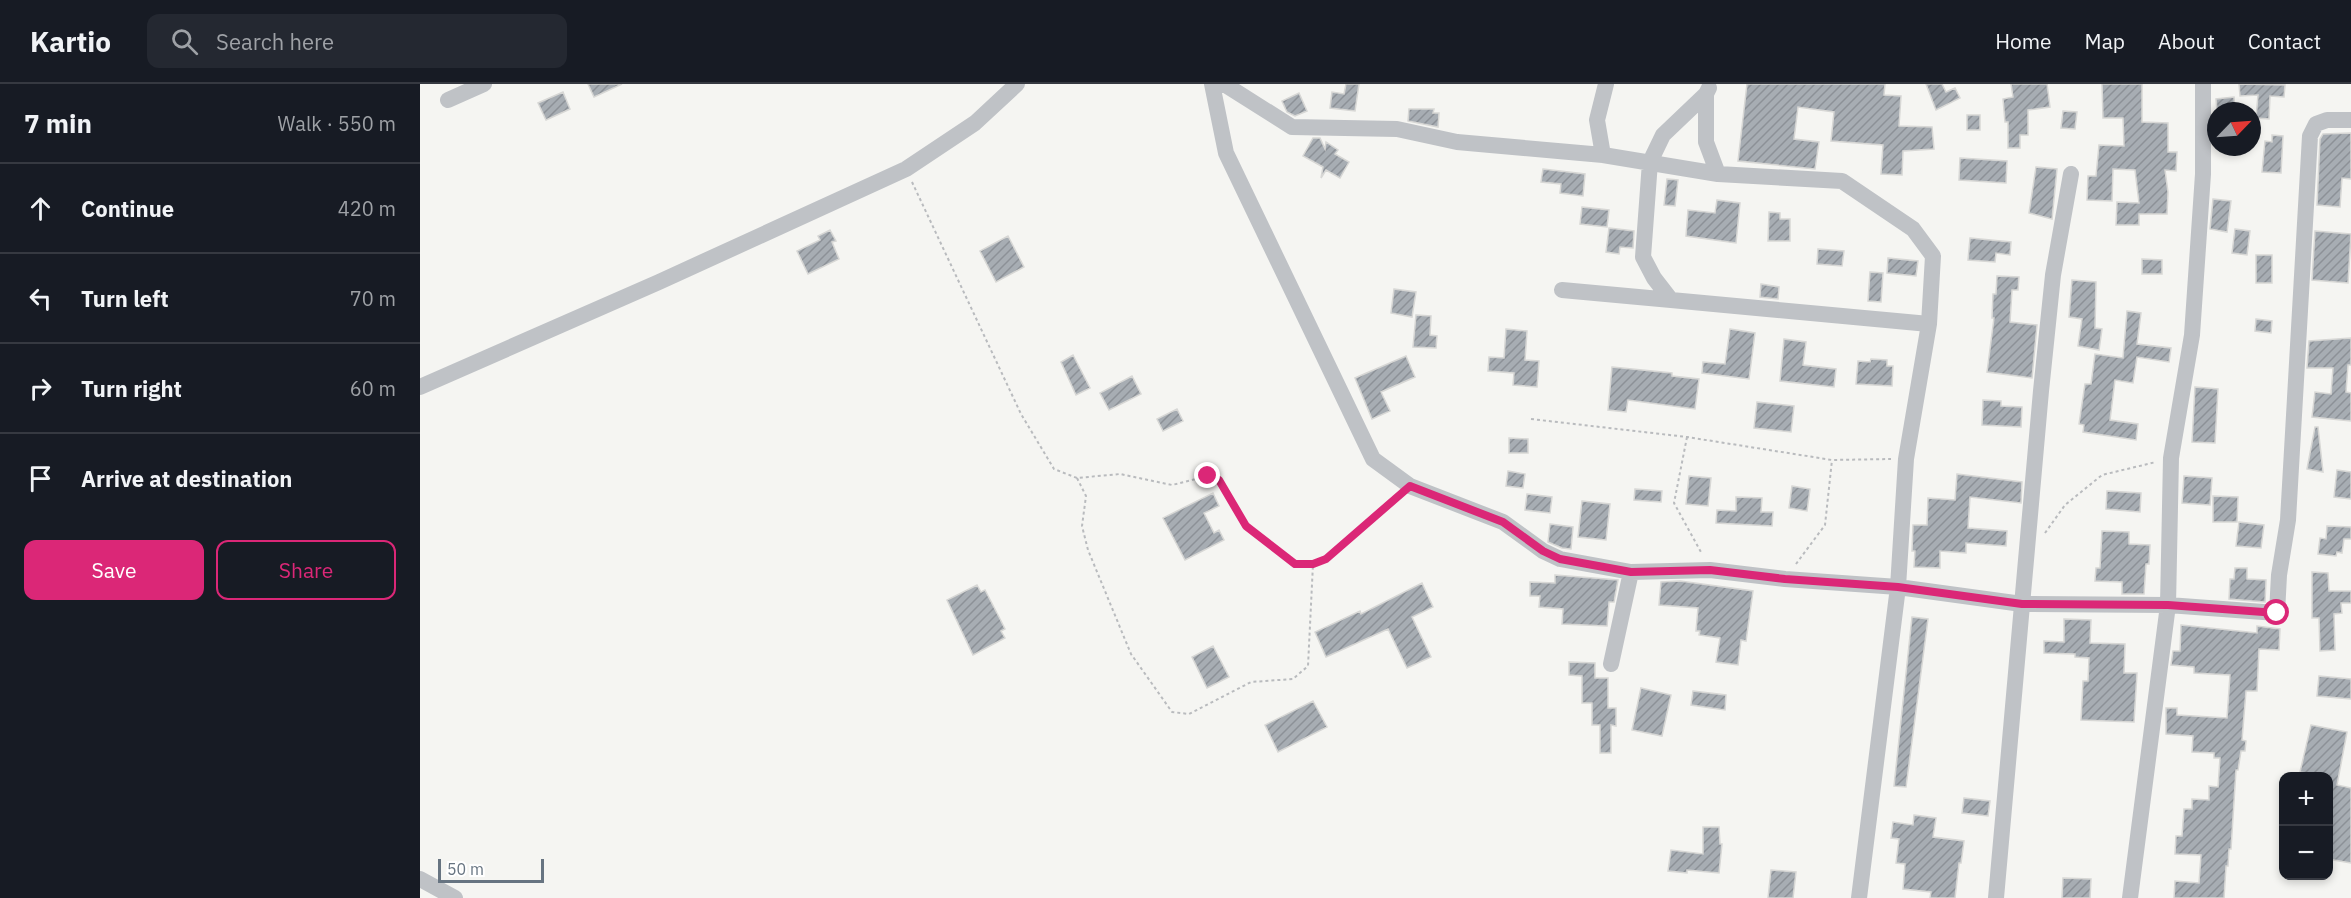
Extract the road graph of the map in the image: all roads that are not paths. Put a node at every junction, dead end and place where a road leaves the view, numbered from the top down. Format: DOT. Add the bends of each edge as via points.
graph roads {
  1 [pos="484,84"];
  2 [pos="1017,84"];
  3 [pos="1212,84"];
  4 [pos="1224,84"];
  5 [pos="1606,84"];
  6 [pos="2203,84"];
  7 [pos="1708,89"];
  8 [pos="448,100"];
  9 [pos="2351,120"];
  10 [pos="1603,155"];
  11 [pos="1650,162"];
  12 [pos="1718,174"];
  13 [pos="2071,174"];
  14 [pos="1563,290"];
  15 [pos="1671,300"];
  16 [pos="1929,324"];
  17 [pos="420,387"];
  18 [pos="1631,572"];
  19 [pos="1898,587"];
  20 [pos="2022,604"];
  21 [pos="2168,605"];
  22 [pos="1611,664"];
  23 [pos="420,879"];
  24 [pos="455,898"];
  25 [pos="1859,898"];
  26 [pos="1996,898"];
  27 [pos="2130,898"];
  1 -- 8 [label="street"];
  2 -- 17 [label="street" via="975,123 906,169"];
  3 -- 18 [label="street" via="1226,153 1373,459 1410,486 1503,522 1560,559"];
  4 -- 10 [label="street" via="1292,127 1397,129 1457,142"];
  5 -- 10 [label="street" via="1597,120"];
  6 -- 21 [label="street" via="2204,174 2192,335 2171,458"];
  7 -- 11 [label="street" via="1663,135"];
  7 -- 12 [label="street" via="1706,142"];
  9 -- 21 [label="street" via="2316,124 2310,136 2288,520 2277,613"];
  10 -- 11 [label="street"];
  11 -- 12 [label="street"];
  11 -- 15 [label="street" via="1643,257"];
  12 -- 16 [label="street" via="1842,181 1913,229 1933,256"];
  13 -- 20 [label="street" via="2054,275"];
  14 -- 15 [label="street"];
  15 -- 16 [label="street"];
  16 -- 19 [label="street" via="1906,459"];
  18 -- 19 [label="street" via="1710,570"];
  18 -- 22 [label="street"];
  19 -- 20 [label="street"];
  19 -- 25 [label="street"];
  20 -- 21 [label="street"];
  20 -- 26 [label="street"];
  21 -- 27 [label="street"];
  23 -- 24 [label="street"];
}
